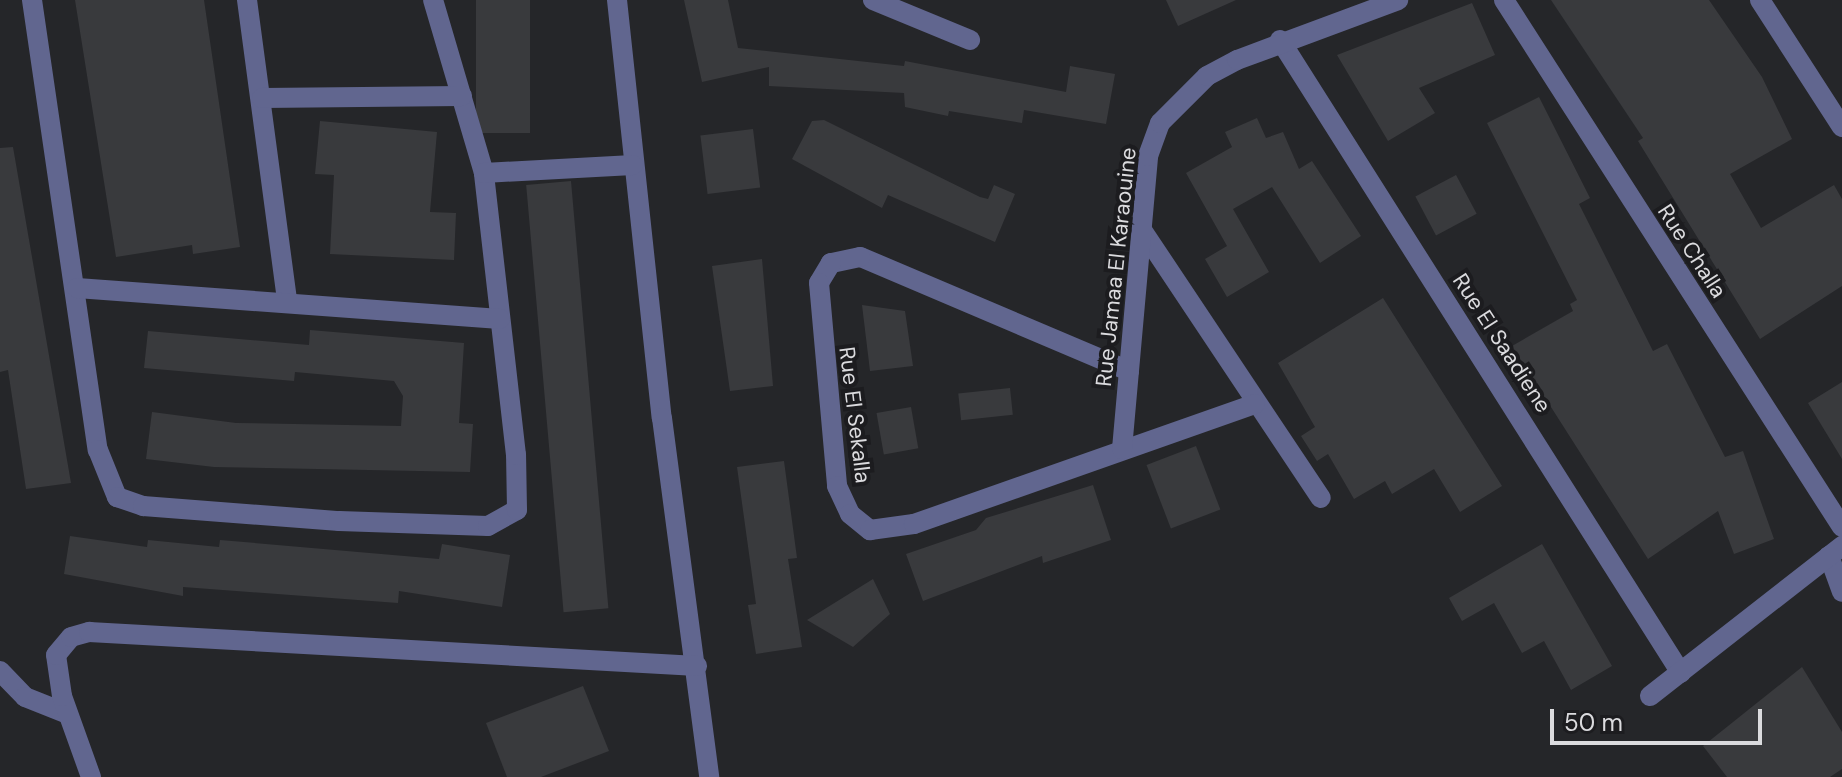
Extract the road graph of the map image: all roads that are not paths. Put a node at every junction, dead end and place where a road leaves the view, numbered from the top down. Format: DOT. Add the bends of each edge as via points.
graph roads {
  1 [pos="32,0"];
  2 [pos="247,0"];
  3 [pos="433,0"];
  4 [pos="617,0"];
  5 [pos="873,0"];
  6 [pos="1398,0"];
  7 [pos="1504,0"];
  8 [pos="1760,0"];
  9 [pos="970,40"];
  10 [pos="1280,40"];
  11 [pos="462,96"];
  12 [pos="262,98"];
  13 [pos="1842,127"];
  14 [pos="633,165"];
  15 [pos="484,173"];
  16 [pos="1142,230"];
  17 [pos="77,288"];
  18 [pos="287,299"];
  19 [pos="500,319"];
  20 [pos="1129,371"];
  21 [pos="1254,404"];
  22 [pos="1122,449"];
  23 [pos="1321,498"];
  24 [pos="1842,527"];
  25 [pos="1835,551"];
  26 [pos="1842,592"];
  27 [pos="697,666"];
  28 [pos="0,671"];
  29 [pos="1681,673"];
  30 [pos="1650,696"];
  31 [pos="68,714"];
  32 [pos="91,777"];
  33 [pos="709,777"];
  1 -- 17 [label="street"];
  2 -- 12 [label="street"];
  3 -- 11 [label="street"];
  4 -- 14 [label="street"];
  5 -- 9 [label="street"];
  6 -- 10 [label="street, Rue Jamaa El Karaouine"];
  7 -- 24 [label="street, Rue Challa"];
  8 -- 13 [label="street"];
  10 -- 16 [label="street, Rue Jamaa El Karaouine" via="1207,76 1160,123 1148,156"];
  10 -- 29 [label="street, Rue El Saadiene"];
  11 -- 12 [label="street"];
  11 -- 15 [label="street"];
  12 -- 18 [label="street"];
  14 -- 15 [label="street"];
  14 -- 27 [label="street"];
  15 -- 19 [label="street"];
  16 -- 20 [label="street, Rue Jamaa El Karaouine"];
  16 -- 21 [label="street"];
  17 -- 18 [label="street"];
  17 -- 19 [label="street" via="98,450 117,497 143,506 339,521 488,526 513,517 517,477"];
  18 -- 19 [label="street"];
  20 -- 22 [label="street, Rue Jamaa El Karaouine"];
  20 -- 22 [label="street, Rue El Sekalla" via="860,257 831,263 819,283 837,486 850,514 870,530 914,524"];
  21 -- 22 [label="street, Rue El Sekalla"];
  21 -- 23 [label="street"];
  25 -- 26 [label="street"];
  25 -- 29 [label="street"];
  27 -- 31 [label="street" via="89,632 71,637 56,655"];
  27 -- 33 [label="street"];
  28 -- 31 [label="street" via="25,697"];
  29 -- 30 [label="street"];
  31 -- 32 [label="street"];
}
